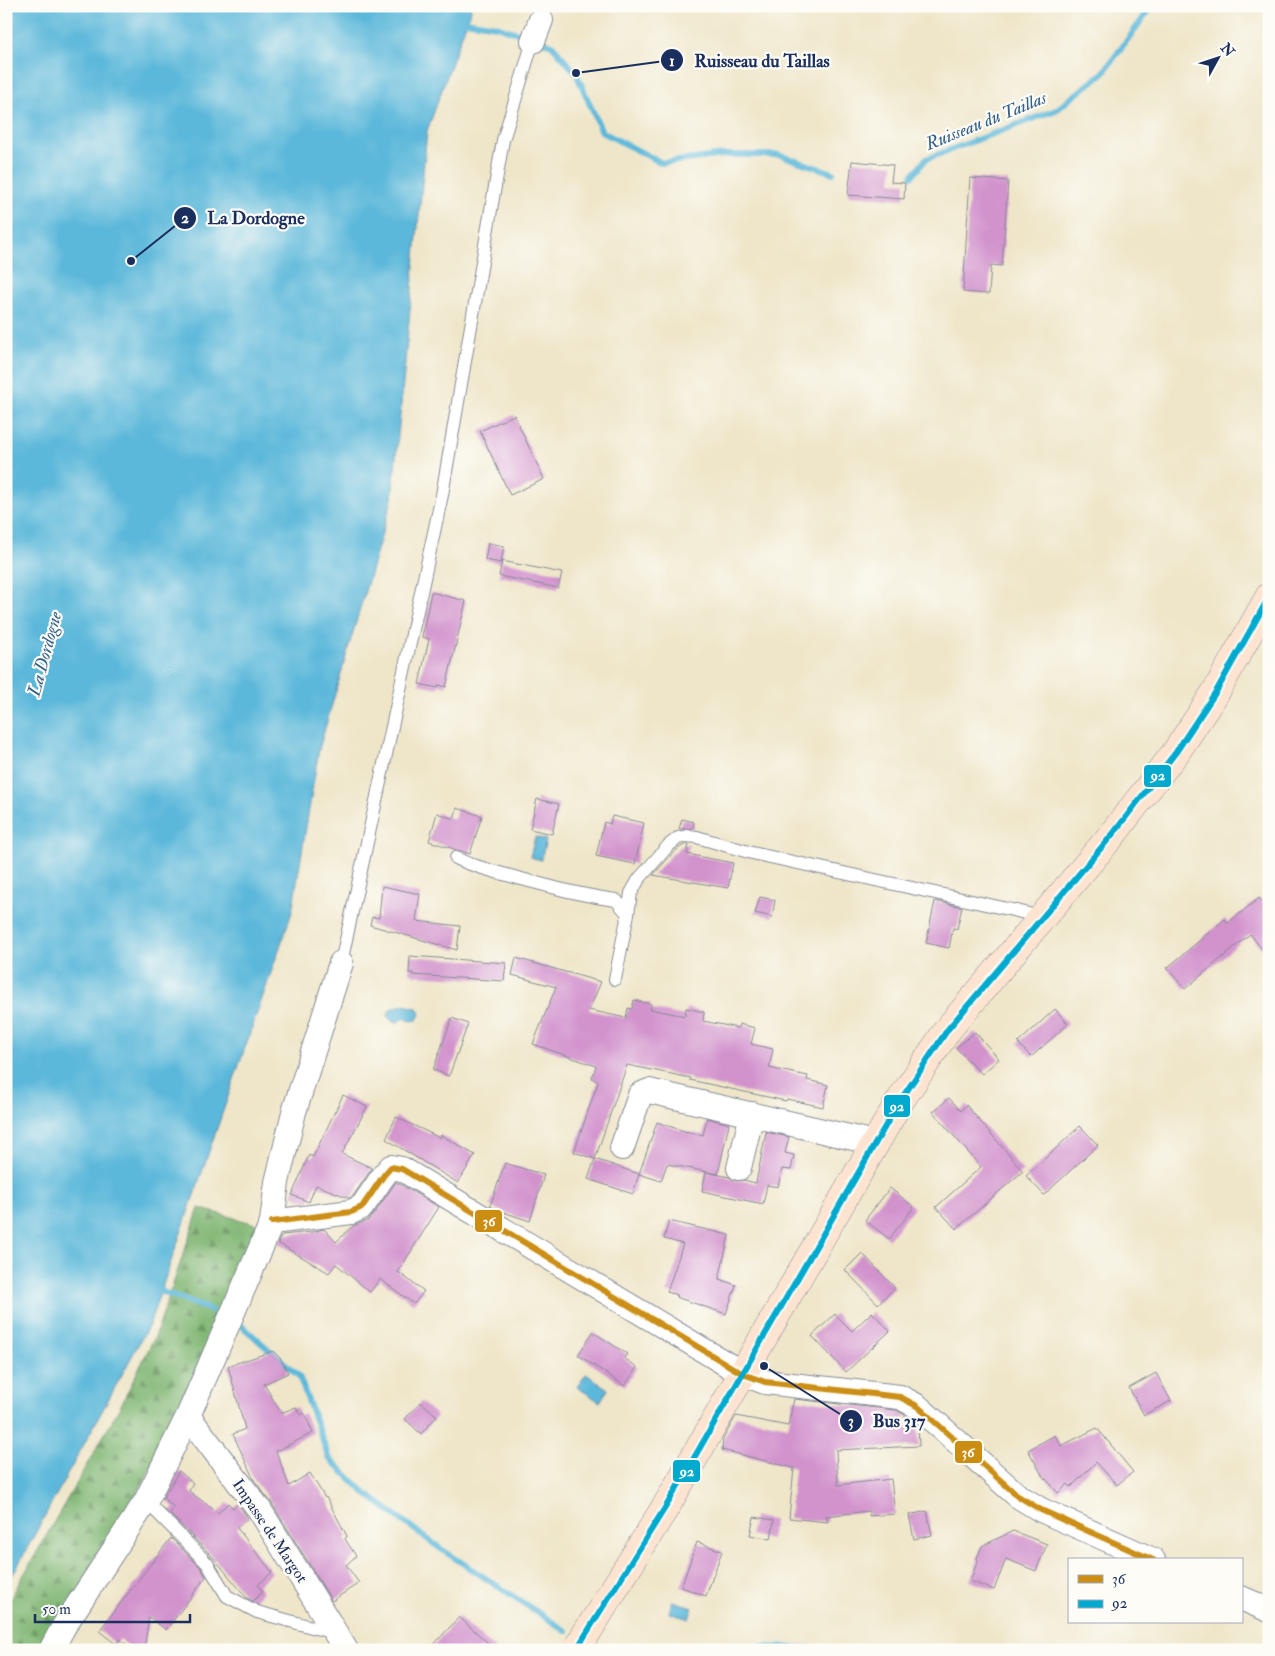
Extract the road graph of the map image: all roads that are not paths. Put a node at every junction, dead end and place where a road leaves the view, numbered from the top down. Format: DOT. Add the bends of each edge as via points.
graph roads {
  1 [pos="537,30"];
  2 [pos="1269,597"];
  3 [pos="456,858"];
  4 [pos="628,914"];
  5 [pos="1043,918"];
  6 [pos="341,963"];
  7 [pos="615,979"];
  8 [pos="752,1114"];
  9 [pos="875,1143"];
  10 [pos="622,1148"];
  11 [pos="739,1168"];
  12 [pos="272,1222"];
  13 [pos="743,1374"];
  14 [pos="188,1416"];
  15 [pos="146,1501"];
  16 [pos="1149,1558"];
  17 [pos="1242,1598"];
  18 [pos="1269,1610"];
  19 [pos="341,1642"];
  20 [pos="51,1650"];
  21 [pos="576,1650"];
  1 -- 6 [label="lane" via="504,140 442,496"];
  2 -- 5 [label="main road" via="1217,690 1176,752"];
  3 -- 4 [label="lane" via="523,880 616,900"];
  4 -- 5 [label="lane" via="631,892 668,846 678,838 697,836 752,852"];
  4 -- 7 [label="lane"];
  5 -- 9 [label="main road" via="948,1029"];
  6 -- 12 [label="street" via="294,1112 277,1182"];
  8 -- 9 [label="street"];
  8 -- 10 [label="street" via="649,1090 638,1098"];
  8 -- 11 [label="street"];
  9 -- 13 [label="main road"];
  12 -- 13 [label="street" via="351,1212 362,1207 391,1167 402,1169"];
  12 -- 14 [label="street"];
  13 -- 16 [label="street" via="765,1382 900,1397 917,1406 1018,1496 1041,1510"];
  13 -- 21 [label="main road" via="668,1503"];
  14 -- 15 [label="street"];
  14 -- 19 [label="street, Impasse de Margot" via="259,1509"];
  15 -- 19 [label="lane" via="207,1563 227,1596 257,1612"];
  15 -- 20 [label="street"];
  17 -- 18 [label="street"];
}
